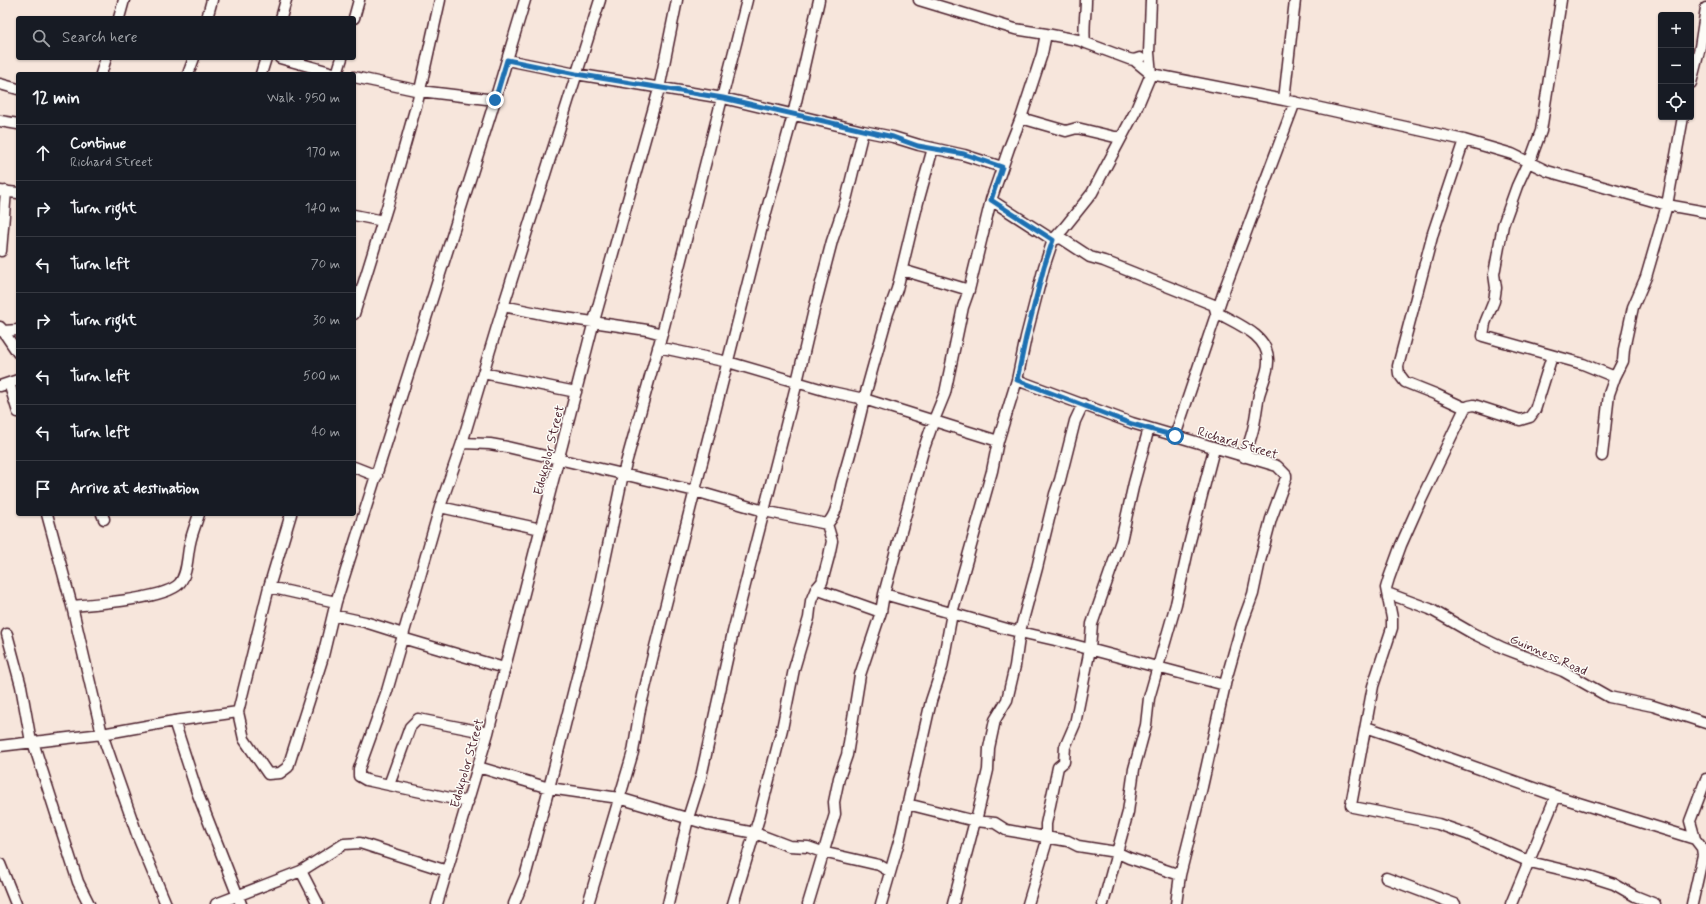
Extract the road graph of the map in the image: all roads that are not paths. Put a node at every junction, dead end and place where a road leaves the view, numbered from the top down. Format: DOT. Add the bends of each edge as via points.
graph roads {
  1 [pos="124,0"];
  2 [pos="212,0"];
  3 [pos="286,0"];
  4 [pos="359,0"];
  5 [pos="440,0"];
  6 [pos="524,0"];
  7 [pos="600,0"];
  8 [pos="677,0"];
  9 [pos="747,0"];
  10 [pos="819,0"];
  11 [pos="919,0"];
  12 [pos="1086,0"];
  13 [pos="1151,0"];
  14 [pos="1295,0"];
  15 [pos="1561,0"];
  16 [pos="1706,8"];
  17 [pos="121,16"];
  18 [pos="208,16"];
  19 [pos="282,16"];
  20 [pos="355,16"];
  21 [pos="1046,34"];
  22 [pos="1085,43"];
  23 [pos="1149,53"];
  24 [pos="105,60"];
  25 [pos="193,60"];
  26 [pos="265,60"];
  27 [pos="287,60"];
  28 [pos="341,60"];
  29 [pos="507,60"];
  30 [pos="1134,60"];
  31 [pos="1694,71"];
  32 [pos="102,72"];
  33 [pos="189,72"];
  34 [pos="262,72"];
  35 [pos="330,72"];
  36 [pos="338,72"];
  37 [pos="576,74"];
  38 [pos="1152,74"];
  39 [pos="356,77"];
  40 [pos="0,84"];
  41 [pos="16,88"];
  42 [pos="658,89"];
  43 [pos="420,91"];
  44 [pos="723,98"];
  45 [pos="495,100"];
  46 [pos="1284,100"];
  47 [pos="1295,102"];
  48 [pos="793,115"];
  49 [pos="1021,118"];
  50 [pos="1682,120"];
  51 [pos="0,121"];
  52 [pos="16,124"];
  53 [pos="864,131"];
  54 [pos="1121,137"];
  55 [pos="1464,140"];
  56 [pos="933,148"];
  57 [pos="1529,162"];
  58 [pos="1002,167"];
  59 [pos="3,191"];
  60 [pos="16,193"];
  61 [pos="991,200"];
  62 [pos="1666,205"];
  63 [pos="1706,212"];
  64 [pos="356,215"];
  65 [pos="383,221"];
  66 [pos="1053,240"];
  67 [pos="1,251"];
  68 [pos="902,270"];
  69 [pos="358,286"];
  70 [pos="969,290"];
  71 [pos="356,300"];
  72 [pos="503,306"];
  73 [pos="1216,312"];
  74 [pos="594,321"];
  75 [pos="1,330"];
  76 [pos="16,330"];
  77 [pos="662,334"];
  78 [pos="658,347"];
  79 [pos="16,350"];
  80 [pos="1552,356"];
  81 [pos="728,362"];
  82 [pos="484,373"];
  83 [pos="1615,377"];
  84 [pos="1017,380"];
  85 [pos="797,382"];
  86 [pos="9,383"];
  87 [pos="576,392"];
  88 [pos="864,399"];
  89 [pos="1083,404"];
  90 [pos="16,406"];
  91 [pos="1465,408"];
  92 [pos="934,420"];
  93 [pos="1149,428"];
  94 [pos="1175,436"];
  95 [pos="998,441"];
  96 [pos="462,443"];
  97 [pos="1214,449"];
  98 [pos="1602,456"];
  99 [pos="1244,457"];
  100 [pos="559,460"];
  101 [pos="356,468"];
  102 [pos="623,474"];
  103 [pos="377,476"];
  104 [pos="695,491"];
  105 [pos="440,507"];
  106 [pos="764,511"];
  107 [pos="48,516"];
  108 [pos="198,516"];
  109 [pos="290,516"];
  110 [pos="827,524"];
  111 [pos="541,530"];
  112 [pos="269,587"];
  113 [pos="816,589"];
  114 [pos="1387,593"];
  115 [pos="884,594"];
  116 [pos="336,602"];
  117 [pos="72,606"];
  118 [pos="881,612"];
  119 [pos="952,613"];
  120 [pos="333,615"];
  121 [pos="1020,631"];
  122 [pos="7,634"];
  123 [pos="402,636"];
  124 [pos="1090,649"];
  125 [pos="1157,667"];
  126 [pos="504,668"];
  127 [pos="1225,685"];
  128 [pos="238,712"];
  129 [pos="174,721"];
  130 [pos="1706,723"];
  131 [pos="1366,727"];
  132 [pos="488,733"];
  133 [pos="102,734"];
  134 [pos="32,742"];
  135 [pos="0,746"];
  136 [pos="478,767"];
  137 [pos="1706,779"];
  138 [pos="389,785"];
  139 [pos="548,788"];
  140 [pos="1556,796"];
  141 [pos="619,798"];
  142 [pos="468,802"];
  143 [pos="906,804"];
  144 [pos="688,818"];
  145 [pos="975,821"];
  146 [pos="755,833"];
  147 [pos="1046,837"];
  148 [pos="1695,839"];
  149 [pos="822,852"];
  150 [pos="1116,852"];
  151 [pos="1530,862"];
  152 [pos="0,864"];
  153 [pos="301,871"];
  154 [pos="447,871"];
  155 [pos="889,871"];
  156 [pos="1180,875"];
  157 [pos="1386,878"];
  158 [pos="239,899"];
  159 [pos="16,904"];
  160 [pos="89,904"];
  161 [pos="166,904"];
  162 [pos="216,904"];
  163 [pos="318,904"];
  164 [pos="438,904"];
  165 [pos="514,904"];
  166 [pos="588,904"];
  167 [pos="668,904"];
  168 [pos="733,904"];
  169 [pos="808,904"];
  170 [pos="880,904"];
  171 [pos="953,904"];
  172 [pos="1028,904"];
  173 [pos="1103,904"];
  174 [pos="1176,904"];
  175 [pos="1455,904"];
  176 [pos="1511,904"];
  177 [pos="1655,904"];
  178 [pos="1692,904"];
  1 -- 17 [label="street"];
  2 -- 18 [label="street"];
  3 -- 19 [label="street"];
  4 -- 20 [label="street"];
  5 -- 43 [label="street"];
  6 -- 29 [label="street"];
  7 -- 37 [label="street"];
  8 -- 42 [label="street, Edokpolor Street"];
  9 -- 44 [label="street"];
  10 -- 48 [label="street"];
  11 -- 21 [label="street" via="1015,29"];
  12 -- 22 [label="street" via="1083,30"];
  13 -- 23 [label="street"];
  14 -- 46 [label="street"];
  15 -- 57 [label="street" via="1541,131"];
  16 -- 31 [label="street"];
  21 -- 22 [label="street"];
  21 -- 49 [label="street"];
  22 -- 30 [label="street"];
  23 -- 30 [label="street"];
  23 -- 38 [label="street"];
  24 -- 32 [label="street"];
  25 -- 33 [label="street"];
  26 -- 34 [label="street"];
  27 -- 35 [label="street"];
  28 -- 36 [label="street"];
  29 -- 37 [label="street"];
  29 -- 45 [label="street"];
  30 -- 38 [label="street"];
  37 -- 42 [label="street"];
  37 -- 72 [label="street"];
  38 -- 46 [label="street"];
  38 -- 54 [label="street"];
  39 -- 43 [label="street"];
  40 -- 41 [label="street"];
  42 -- 44 [label="street"];
  42 -- 74 [label="street, Edokpolor Street"];
  43 -- 45 [label="street"];
  43 -- 65 [label="street"];
  44 -- 48 [label="street"];
  44 -- 77 [label="street"];
  45 -- 103 [label="street"];
  46 -- 47 [label="street"];
  47 -- 55 [label="street"];
  47 -- 73 [label="street"];
  48 -- 53 [label="street"];
  48 -- 81 [label="street"];
  49 -- 54 [label="street" via="1066,131 1077,128"];
  49 -- 58 [label="street"];
  50 -- 62 [label="street"];
  51 -- 52 [label="street"];
  53 -- 56 [label="street"];
  53 -- 85 [label="street" via="832,241"];
  54 -- 66 [label="street" via="1092,193"];
  55 -- 57 [label="street" via="1512,154"];
  55 -- 91 [label="street" via="1433,233 1398,366 1399,374 1405,382"];
  56 -- 58 [label="street" via="964,154"];
  56 -- 68 [label="street"];
  57 -- 62 [label="street" via="1547,171"];
  57 -- 80 [label="street" via="1516,186 1503,225 1494,274 1494,300 1482,335 1484,338"];
  58 -- 61 [label="street"];
  59 -- 60 [label="street"];
  59 -- 67 [label="street"];
  61 -- 66 [label="street"];
  61 -- 70 [label="street"];
  62 -- 63 [label="street"];
  62 -- 83 [label="street" via="1646,277 1633,307 1624,361"];
  64 -- 65 [label="street"];
  65 -- 69 [label="street"];
  66 -- 73 [label="street" via="1061,238 1090,257 1214,304"];
  66 -- 84 [label="street"];
  68 -- 70 [label="street"];
  68 -- 88 [label="street"];
  69 -- 71 [label="street"];
  70 -- 92 [label="street" via="945,393"];
  72 -- 74 [label="street"];
  72 -- 82 [label="street"];
  73 -- 94 [label="street"];
  73 -- 99 [label="street" via="1258,338 1267,354 1268,362"];
  74 -- 77 [label="street"];
  74 -- 87 [label="street, Edokpolor Street"];
  75 -- 76 [label="street"];
  75 -- 79 [label="street"];
  77 -- 78 [label="street"];
  78 -- 81 [label="street"];
  78 -- 102 [label="street"];
  80 -- 83 [label="street"];
  80 -- 91 [label="street" via="1535,410 1530,417 1520,420 1474,405"];
  81 -- 85 [label="street"];
  81 -- 104 [label="street"];
  82 -- 87 [label="street"];
  82 -- 96 [label="street"];
  83 -- 98 [label="street" via="1609,394"];
  84 -- 89 [label="street, Richard Street"];
  84 -- 95 [label="street"];
  85 -- 88 [label="street"];
  85 -- 106 [label="street"];
  86 -- 90 [label="street"];
  87 -- 100 [label="street, Edokpolor Street"];
  88 -- 92 [label="street"];
  88 -- 110 [label="street" via="839,499 832,520"];
  89 -- 93 [label="street, Richard Street" via="1132,424"];
  89 -- 121 [label="street" via="1070,436"];
  91 -- 114 [label="street" via="1401,545 1386,586"];
  92 -- 95 [label="street"];
  92 -- 115 [label="street"];
  93 -- 94 [label="street, Richard Street"];
  93 -- 124 [label="street" via="1120,541 1092,624"];
  94 -- 97 [label="street, Richard Street"];
  95 -- 119 [label="street" via="991,478"];
  96 -- 100 [label="street" via="490,444"];
  96 -- 105 [label="street"];
  97 -- 99 [label="street, Richard Street"];
  97 -- 125 [label="street" via="1176,604"];
  99 -- 127 [label="street, Richard Street" via="1277,466 1286,478 1271,519 1253,594"];
  100 -- 102 [label="street"];
  100 -- 111 [label="street, Edokpolor Street"];
  101 -- 103 [label="street"];
  102 -- 104 [label="street"];
  102 -- 139 [label="street" via="597,598"];
  103 -- 116 [label="street"];
  104 -- 106 [label="street"];
  104 -- 141 [label="street" via="643,695 633,752"];
  105 -- 111 [label="street"];
  105 -- 123 [label="street" via="421,579"];
  106 -- 110 [label="street"];
  106 -- 144 [label="street" via="733,632 701,777"];
  107 -- 117 [label="street"];
  108 -- 117 [label="street" via="184,573 178,584 164,592 151,595"];
  109 -- 112 [label="street"];
  110 -- 113 [label="street" via="832,541 822,582"];
  111 -- 126 [label="street, Edokpolor Street"];
  112 -- 116 [label="street"];
  112 -- 128 [label="street"];
  113 -- 118 [label="street"];
  113 -- 146 [label="street"];
  114 -- 130 [label="street, Guinness Road" via="1430,609 1503,648 1563,671 1609,697 1653,706"];
  114 -- 131 [label="street" via="1392,628 1373,686"];
  115 -- 118 [label="street"];
  115 -- 119 [label="street"];
  116 -- 120 [label="street"];
  117 -- 133 [label="street"];
  118 -- 149 [label="street" via="860,675 847,755 834,802 835,814"];
  119 -- 121 [label="street"];
  119 -- 143 [label="street" via="942,668 931,701"];
  120 -- 123 [label="street" via="365,622"];
  120 -- 128 [label="street" via="322,660 292,756 288,767 280,774 268,774 244,739"];
  121 -- 124 [label="street"];
  121 -- 145 [label="street" via="1016,666 1007,700 995,720 989,748 988,770"];
  122 -- 134 [label="street"];
  123 -- 126 [label="street"];
  123 -- 138 [label="street" via="387,691 358,769 359,776 366,780"];
  124 -- 125 [label="street"];
  124 -- 147 [label="street" via="1075,724 1065,747 1064,762 1058,767 1046,824"];
  125 -- 127 [label="street"];
  125 -- 150 [label="street" via="1149,698 1146,725 1134,769 1128,812"];
  126 -- 132 [label="street, Edokpolor Street"];
  127 -- 156 [label="street"];
  128 -- 129 [label="street"];
  129 -- 133 [label="street"];
  129 -- 158 [label="street" via="197,792"];
  131 -- 140 [label="street"];
  131 -- 151 [label="street" via="1350,801 1353,807 1438,824"];
  132 -- 136 [label="street, Edokpolor Street"];
  132 -- 138 [label="street" via="418,719 410,727"];
  133 -- 134 [label="street"];
  133 -- 161 [label="street" via="138,837"];
  134 -- 135 [label="street"];
  134 -- 160 [label="street" via="78,882"];
  136 -- 139 [label="street"];
  136 -- 142 [label="street, Edokpolor Street"];
  137 -- 148 [label="street" via="1690,821"];
  138 -- 142 [label="street"];
  139 -- 141 [label="street"];
  139 -- 165 [label="street" via="525,877"];
  140 -- 148 [label="street"];
  140 -- 151 [label="street"];
  141 -- 144 [label="street"];
  141 -- 166 [label="street"];
  142 -- 154 [label="street, Edokpolor Street"];
  143 -- 145 [label="street"];
  143 -- 155 [label="street" via="900,838"];
  144 -- 146 [label="street"];
  144 -- 167 [label="street"];
  145 -- 147 [label="street" via="995,823 1006,830"];
  145 -- 171 [label="street"];
  146 -- 149 [label="street" via="789,846 808,847"];
  146 -- 168 [label="street"];
  147 -- 150 [label="street" via="1068,841 1078,846"];
  147 -- 172 [label="street"];
  148 -- 178 [label="street" via="1702,848 1703,855"];
  149 -- 155 [label="street" via="879,865"];
  149 -- 169 [label="street"];
  150 -- 156 [label="street"];
  150 -- 173 [label="street"];
  151 -- 176 [label="street"];
  151 -- 177 [label="street" via="1614,884"];
  152 -- 159 [label="street"];
  153 -- 154 [label="street" via="344,844 360,843"];
  153 -- 158 [label="street"];
  153 -- 163 [label="street"];
  154 -- 164 [label="street, Edokpolor Street"];
  155 -- 170 [label="street"];
  156 -- 174 [label="street"];
  157 -- 175 [label="street"];
  158 -- 162 [label="street"];
}
